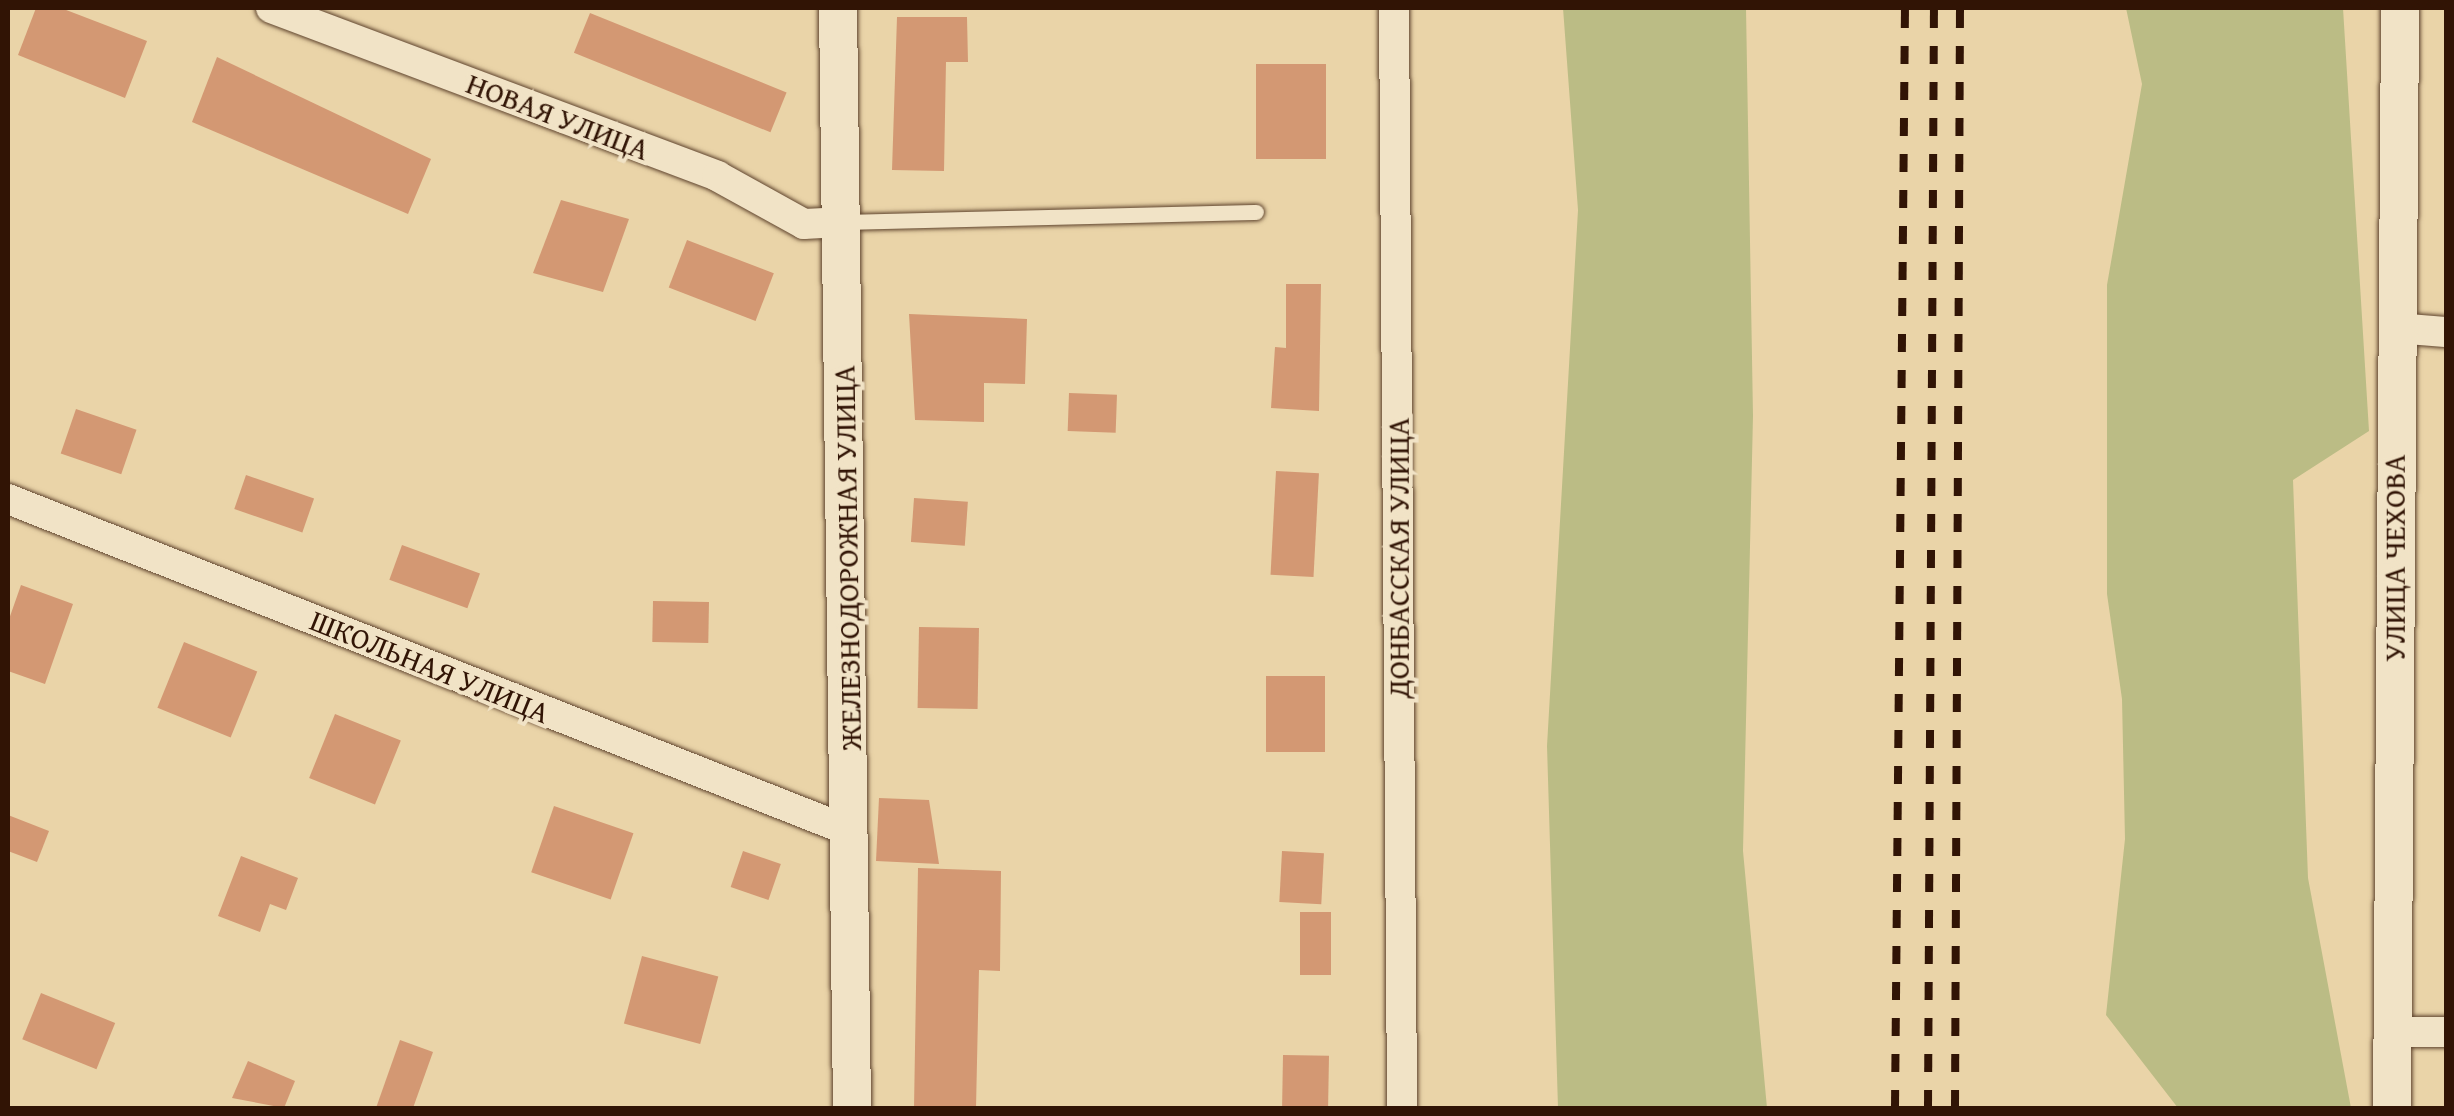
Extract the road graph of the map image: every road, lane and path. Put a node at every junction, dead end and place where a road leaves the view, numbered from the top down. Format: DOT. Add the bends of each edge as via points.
graph roads {
  1 [pos="272,8"];
  2 [pos="838,8"];
  3 [pos="1394,8"];
  4 [pos="2400,8"];
  5 [pos="1256,212"];
  6 [pos="840,222"];
  7 [pos="2396,328"];
  8 [pos="2446,332"];
  9 [pos="8,499"];
  10 [pos="852,832"];
  11 [pos="2392,1032"];
  12 [pos="2446,1032"];
  13 [pos="852,1108"];
  14 [pos="1402,1108"];
  15 [pos="2392,1108"];
  1 -- 6 [label="street, НОВАЯ УЛИЦА" via="717,176 804,224"];
  2 -- 6 [label="street, ЖЕЛЕЗНОДОРОЖНАЯ УЛИЦА"];
  3 -- 14 [label="street, ДОНБАССКАЯ УЛИЦА"];
  4 -- 7 [label="street, УЛИЦА ЧЕХОВА"];
  5 -- 6 [label="lane"];
  6 -- 10 [label="street, ЖЕЛЕЗНОДОРОЖНАЯ УЛИЦА"];
  7 -- 8 [label="street"];
  7 -- 11 [label="street, УЛИЦА ЧЕХОВА"];
  9 -- 10 [label="street, ШКОЛЬНАЯ УЛИЦА"];
  10 -- 13 [label="street, ЖЕЛЕЗНОДОРОЖНАЯ УЛИЦА"];
  11 -- 12 [label="street"];
  11 -- 15 [label="street, УЛИЦА ЧЕХОВА"];
}
